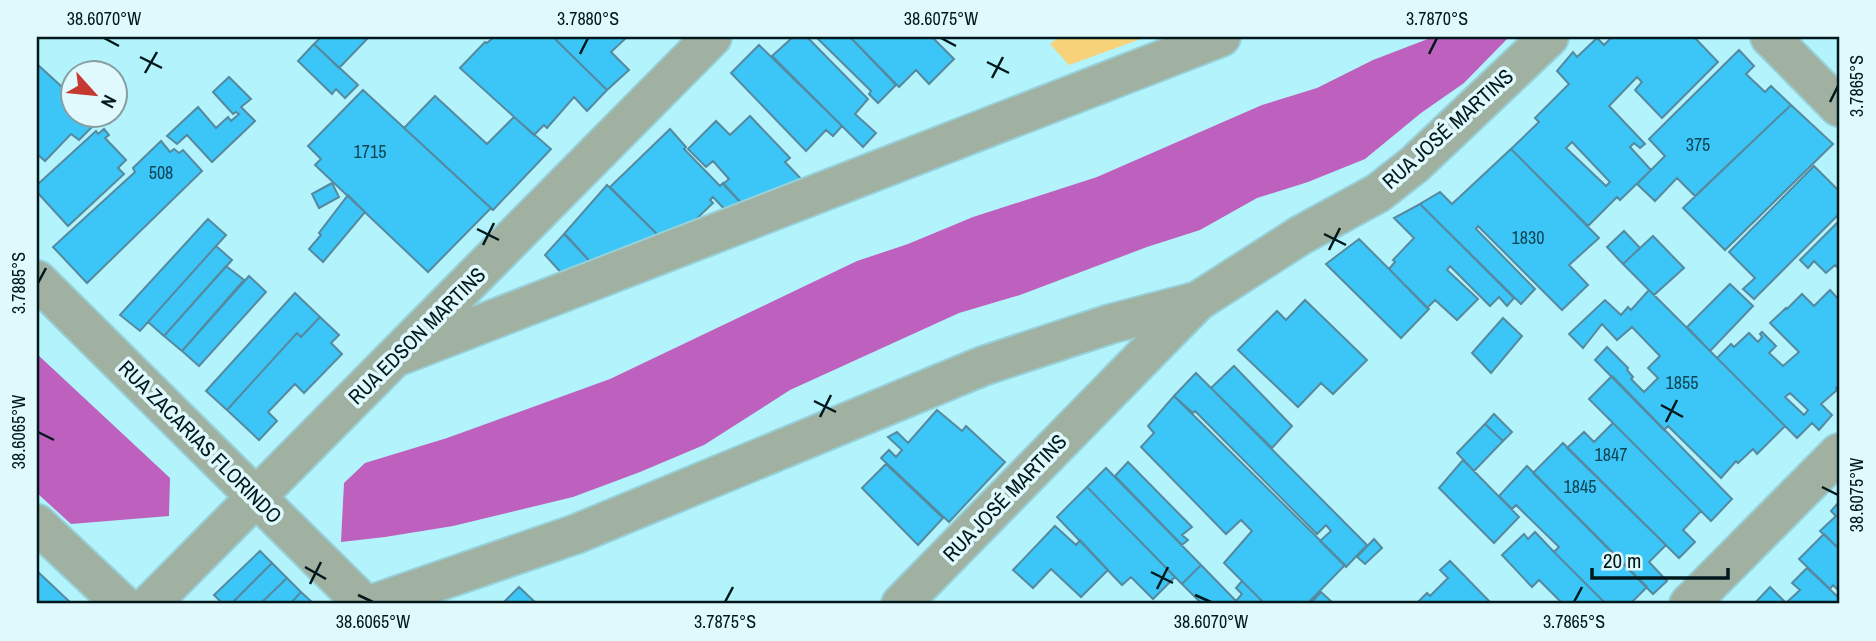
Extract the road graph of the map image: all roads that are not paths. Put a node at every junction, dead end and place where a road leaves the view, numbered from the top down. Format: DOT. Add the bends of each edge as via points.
graph roads {
  1 [pos="712,37"];
  2 [pos="1220,37"];
  3 [pos="1549,37"];
  4 [pos="1770,37"];
  5 [pos="1839,107"];
  6 [pos="37,280"];
  7 [pos="1198,301"];
  8 [pos="396,357"];
  9 [pos="1839,453"];
  10 [pos="257,499"];
  11 [pos="37,524"];
  12 [pos="122,604"];
  13 [pos="150,604"];
  14 [pos="364,604"];
  15 [pos="373,604"];
  16 [pos="901,604"];
  17 [pos="1689,604"];
  1 -- 8 [label="street, RUA EDSON MARTINS"];
  2 -- 8 [label="street"];
  3 -- 7 [label="street, RUA JOSÉ MARTINS" via="1415,164 1378,193 1301,235"];
  4 -- 5 [label="street"];
  6 -- 10 [label="street, RUA ZACARIAS FLORINDO"];
  7 -- 15 [label="street, RUA JOSÉ MARTINS" via="983,366 576,534"];
  7 -- 16 [label="street, RUA JOSÉ MARTINS"];
  8 -- 10 [label="street, RUA EDSON MARTINS"];
  9 -- 17 [label="street"];
  10 -- 13 [label="street, RUA EDSON MARTINS"];
  10 -- 14 [label="street, RUA ZACARIAS FLORINDO"];
  11 -- 12 [label="street"];
}
